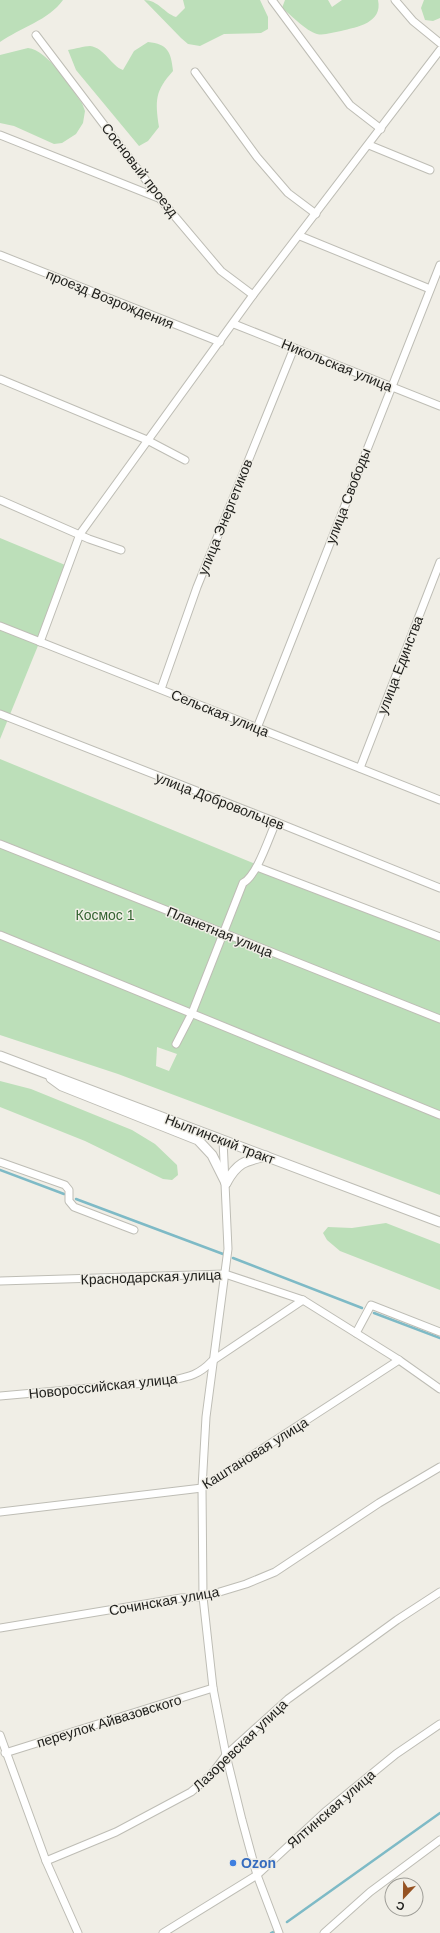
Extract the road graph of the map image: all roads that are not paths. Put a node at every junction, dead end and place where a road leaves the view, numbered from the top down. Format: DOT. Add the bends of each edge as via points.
graph roads {
  1 [pos="272,0"];
  2 [pos="395,0"];
  3 [pos="36,35"];
  4 [pos="440,43"];
  5 [pos="440,50"];
  6 [pos="195,72"];
  7 [pos="381,129"];
  8 [pos="0,135"];
  9 [pos="369,144"];
  10 [pos="430,170"];
  11 [pos="161,200"];
  12 [pos="316,214"];
  13 [pos="300,236"];
  14 [pos="0,255"];
  15 [pos="440,265"];
  16 [pos="430,289"];
  17 [pos="253,295"];
  18 [pos="234,324"];
  19 [pos="220,342"];
  20 [pos="294,348"];
  21 [pos="0,379"];
  22 [pos="392,387"];
  23 [pos="440,406"];
  24 [pos="147,440"];
  25 [pos="185,460"];
  26 [pos="0,500"];
  27 [pos="80,534"];
  28 [pos="121,550"];
  29 [pos="440,562"];
  30 [pos="0,626"];
  31 [pos="40,642"];
  32 [pos="161,689"];
  33 [pos="0,714"];
  34 [pos="257,728"];
  35 [pos="360,768"];
  36 [pos="440,800"];
  37 [pos="276,822"];
  38 [pos="0,844"];
  39 [pos="257,867"];
  40 [pos="440,888"];
  41 [pos="222,934"];
  42 [pos="0,935"];
  43 [pos="440,937"];
  44 [pos="192,1013"];
  45 [pos="440,1019"];
  46 [pos="176,1044"];
  47 [pos="0,1056"];
  48 [pos="43,1072"];
  49 [pos="440,1115"];
  50 [pos="223,1140"];
  51 [pos="266,1156"];
  52 [pos="0,1162"];
  53 [pos="226,1183"];
  54 [pos="440,1222"];
  55 [pos="134,1230"];
  56 [pos="225,1274"];
  57 [pos="0,1281"];
  58 [pos="303,1300"];
  59 [pos="440,1332"];
  60 [pos="356,1333"];
  61 [pos="399,1360"];
  62 [pos="212,1361"];
  63 [pos="440,1389"];
  64 [pos="0,1396"];
  65 [pos="440,1468"];
  66 [pos="202,1488"];
  67 [pos="0,1512"];
  68 [pos="440,1592"];
  69 [pos="203,1597"];
  70 [pos="0,1628"];
  71 [pos="214,1688"];
  72 [pos="440,1724"];
  73 [pos="0,1735"];
  74 [pos="5,1753"];
  75 [pos="226,1755"];
  76 [pos="440,1840"];
  77 [pos="46,1861"];
  78 [pos="257,1874"];
  79 [pos="78,1933"];
  80 [pos="163,1933"];
  81 [pos="279,1933"];
  82 [pos="324,1933"];
  1 -- 7 [label="street" via="350,105"];
  2 -- 4 [label="street" via="413,21"];
  3 -- 11 [label="street, Сосновый проезд"];
  5 -- 7 [label="street"];
  6 -- 12 [label="street" via="256,157 288,194"];
  7 -- 9 [label="street"];
  8 -- 11 [label="street"];
  9 -- 10 [label="street"];
  9 -- 12 [label="street"];
  11 -- 17 [label="street, Сосновый проезд" via="221,271"];
  12 -- 13 [label="street"];
  13 -- 16 [label="street"];
  13 -- 17 [label="street"];
  14 -- 19 [label="street, проезд Возрождения"];
  15 -- 16 [label="street, улица Свободы"];
  16 -- 22 [label="street, улица Свободы"];
  17 -- 18 [label="street"];
  18 -- 19 [label="street"];
  18 -- 20 [label="street, Никольская улица"];
  19 -- 24 [label="street"];
  20 -- 22 [label="street, Никольская улица"];
  20 -- 32 [label="street, улица Энергетиков" via="197,587"];
  21 -- 24 [label="street"];
  22 -- 23 [label="street, Никольская улица"];
  22 -- 34 [label="street, улица Свободы"];
  24 -- 25 [label="street"];
  24 -- 27 [label="street"];
  26 -- 27 [label="street"];
  27 -- 28 [label="street"];
  27 -- 31 [label="street"];
  29 -- 35 [label="street, улица Единства"];
  30 -- 31 [label="street, Сельская улица"];
  31 -- 32 [label="street, Сельская улица"];
  32 -- 34 [label="street, Сельская улица"];
  33 -- 37 [label="street, улица Добровольцев"];
  34 -- 35 [label="street, Сельская улица"];
  35 -- 36 [label="street, Сельская улица"];
  37 -- 39 [label="street"];
  37 -- 40 [label="street, улица Добровольцев"];
  38 -- 41 [label="street, Планетная улица"];
  39 -- 41 [label="street" via="243,883"];
  39 -- 43 [label="street"];
  41 -- 44 [label="street"];
  41 -- 45 [label="street, Планетная улица"];
  42 -- 44 [label="street"];
  44 -- 46 [label="street"];
  44 -- 49 [label="street"];
  47 -- 48 [label="main road, Нылгинский тракт"];
  48 -- 50 [label="main road, Нылгинский тракт"];
  48 -- 53 [label="main road" via="62,1086 198,1140 212,1155"];
  50 -- 51 [label="main road, Нылгинский тракт"];
  50 -- 53 [label="street"];
  51 -- 53 [label="main road" via="240,1164"];
  51 -- 54 [label="main road, Нылгинский тракт"];
  52 -- 55 [label="street" via="65,1185 69,1190 69,1201 74,1207"];
  53 -- 56 [label="street" via="228,1249"];
  56 -- 57 [label="street, Краснодарская улица"];
  56 -- 58 [label="street, Краснодарская улица"];
  56 -- 62 [label="street"];
  58 -- 60 [label="street, Краснодарская улица"];
  58 -- 62 [label="street, Новороссийская улица"];
  59 -- 60 [label="street" via="371,1305"];
  60 -- 61 [label="street, Краснодарская улица"];
  61 -- 63 [label="street, Краснодарская улица"];
  61 -- 66 [label="street, Каштановая улица"];
  62 -- 64 [label="street, Новороссийская улица" via="203,1371 168,1381"];
  62 -- 66 [label="street"];
  65 -- 69 [label="street, Сочинская улица" via="379,1504 275,1572"];
  66 -- 67 [label="street, Каштановая улица"];
  66 -- 69 [label="street"];
  68 -- 75 [label="street, Лазоревская улица" via="288,1699"];
  69 -- 70 [label="street, Сочинская улица" via="181,1598"];
  69 -- 71 [label="street"];
  71 -- 74 [label="street, переулок Айвазовского"];
  71 -- 75 [label="street"];
  72 -- 78 [label="street, Ялтинская улица" via="396,1754 325,1812"];
  73 -- 74 [label="street"];
  74 -- 77 [label="street"];
  75 -- 77 [label="street, Лазоревская улица" via="211,1774 175,1802 116,1832"];
  75 -- 78 [label="street"];
  76 -- 82 [label="street" via="370,1892"];
  77 -- 79 [label="street"];
  78 -- 80 [label="street, Ялтинская улица"];
  78 -- 81 [label="street"];
}
